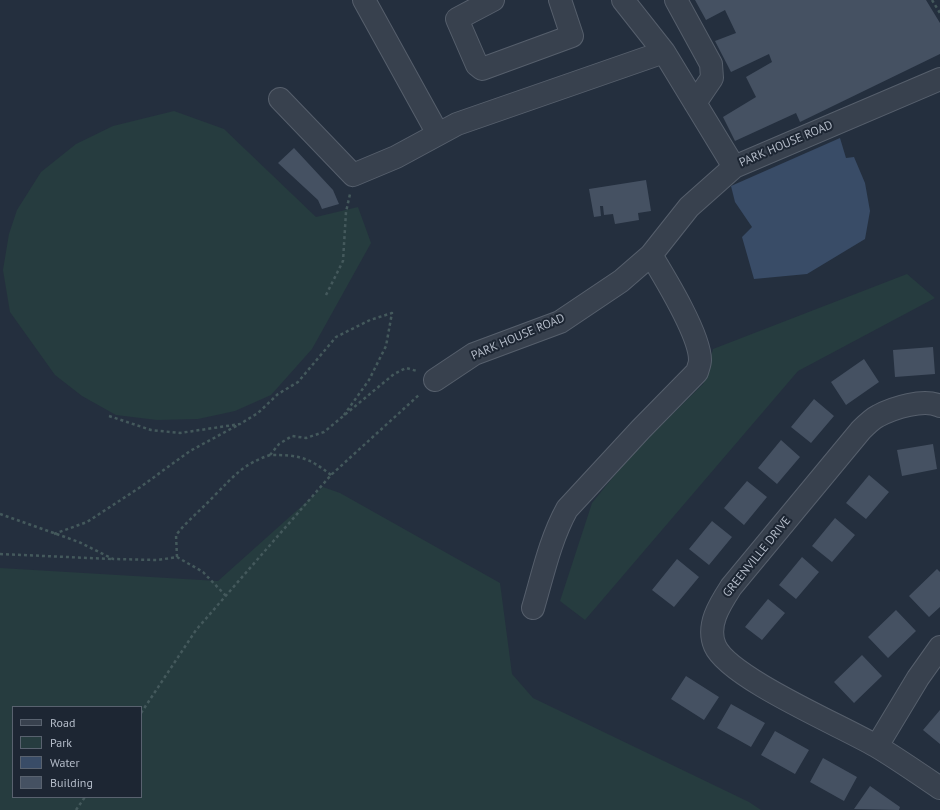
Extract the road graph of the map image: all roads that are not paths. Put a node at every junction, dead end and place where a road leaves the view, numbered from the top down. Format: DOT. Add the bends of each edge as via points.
graph roads {
  1 [pos="364,0"];
  2 [pos="493,0"];
  3 [pos="560,0"];
  4 [pos="623,0"];
  5 [pos="676,0"];
  6 [pos="664,52"];
  7 [pos="940,79"];
  8 [pos="280,98"];
  9 [pos="695,103"];
  10 [pos="438,134"];
  11 [pos="734,167"];
  12 [pos="651,255"];
  13 [pos="435,380"];
  14 [pos="940,406"];
  15 [pos="533,608"];
  16 [pos="940,647"];
  17 [pos="877,746"];
  18 [pos="940,788"];
  1 -- 10 [label="street"];
  2 -- 3 [label="street" via="457,19 477,65 482,69 572,36"];
  4 -- 6 [label="street"];
  5 -- 9 [label="street" via="711,64 712,78"];
  6 -- 9 [label="street"];
  6 -- 10 [label="street" via="457,124"];
  7 -- 11 [label="street, PARK HOUSE ROAD"];
  8 -- 10 [label="street" via="354,175 396,157"];
  9 -- 11 [label="street"];
  11 -- 12 [label="street, PARK HOUSE ROAD" via="689,207"];
  12 -- 13 [label="street, PARK HOUSE ROAD" via="622,281 560,322 474,354"];
  12 -- 15 [label="street" via="693,334 700,355 697,372 567,509 551,545"];
  14 -- 17 [label="street, GREENVILLE DRIVE" via="915,404 897,408 877,416 861,430 731,587 715,616 712,631 715,645 722,657 768,690"];
  16 -- 17 [label="street"];
  17 -- 18 [label="street, GREENVILLE DRIVE"];
}
